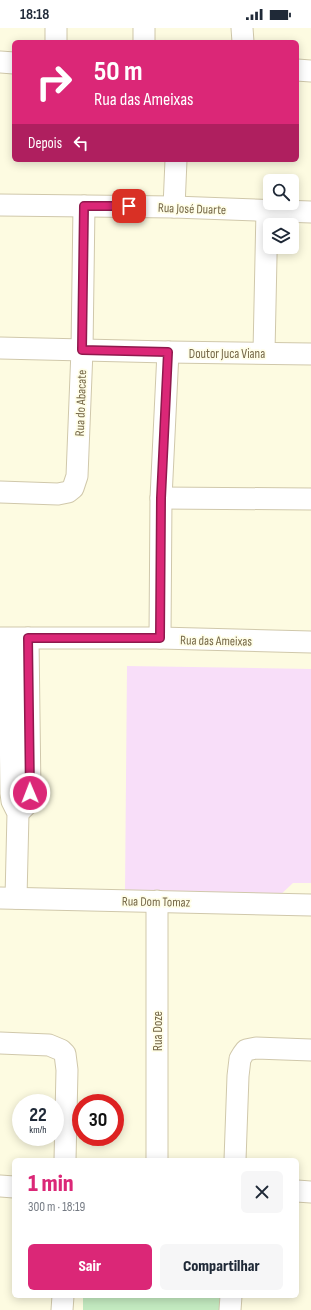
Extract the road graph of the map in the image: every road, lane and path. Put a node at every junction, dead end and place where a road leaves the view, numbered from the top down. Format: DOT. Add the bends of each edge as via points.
graph roads {
  1 [pos="56,28"];
  2 [pos="144,28"];
  3 [pos="242,28"];
  4 [pos="56,40"];
  5 [pos="144,40"];
  6 [pos="243,40"];
  7 [pos="0,62"];
  8 [pos="12,63"];
  9 [pos="299,70"];
  10 [pos="311,71"];
  11 [pos="176,162"];
  12 [pos="0,204"];
  13 [pos="84,206"];
  14 [pos="174,207"];
  15 [pos="263,210"];
  16 [pos="267,210"];
  17 [pos="311,212"];
  18 [pos="0,348"];
  19 [pos="82,350"];
  20 [pos="168,352"];
  21 [pos="264,352"];
  22 [pos="311,354"];
  23 [pos="0,492"];
  24 [pos="161,498"];
  25 [pos="311,499"];
  26 [pos="12,638"];
  27 [pos="160,638"];
  28 [pos="311,642"];
  29 [pos="8,898"];
  30 [pos="158,901"];
  31 [pos="311,905"];
  32 [pos="0,1043"];
  33 [pos="311,1050"];
  34 [pos="65,1158"];
  35 [pos="157,1158"];
  36 [pos="235,1158"];
  37 [pos="0,1186"];
  38 [pos="12,1187"];
  39 [pos="299,1191"];
  40 [pos="311,1192"];
  41 [pos="63,1298"];
  42 [pos="231,1298"];
  43 [pos="62,1310"];
  44 [pos="230,1310"];
  1 -- 4 [label="street"];
  2 -- 5 [label="street"];
  3 -- 6 [label="street"];
  7 -- 8 [label="street"];
  9 -- 10 [label="street"];
  11 -- 14 [label="street"];
  12 -- 13 [label="street, Rua José Duarte"];
  13 -- 14 [label="street, Rua José Duarte"];
  13 -- 19 [label="street, Rua do Abacate"];
  14 -- 15 [label="street, Rua José Duarte"];
  16 -- 17 [label="street, Rua José Duarte"];
  16 -- 21 [label="street"];
  18 -- 19 [label="street, Doutor Juca Viana"];
  19 -- 20 [label="street, Doutor Juca Viana"];
  19 -- 23 [label="street, Rua do Abacate" via="77,476 73,488 58,494"];
  20 -- 21 [label="street, Doutor Juca Viana"];
  20 -- 24 [label="street"];
  21 -- 22 [label="street, Doutor Juca Viana"];
  24 -- 25 [label="street"];
  24 -- 27 [label="street"];
  26 -- 27 [label="street, Rua das Ameixas"];
  26 -- 29 [label="street" via="30,793 29,802 18,813"];
  27 -- 28 [label="street, Rua das Ameixas"];
  29 -- 30 [label="street, Rua Dom Tomaz"];
  30 -- 31 [label="street, Rua Dom Tomaz"];
  30 -- 35 [label="street, Rua Doze"];
  32 -- 34 [label="street" via="49,1045 65,1054"];
  33 -- 36 [label="street" via="246,1050 240,1059"];
  37 -- 38 [label="street"];
  39 -- 40 [label="street"];
  41 -- 43 [label="street"];
  42 -- 44 [label="street"];
}
